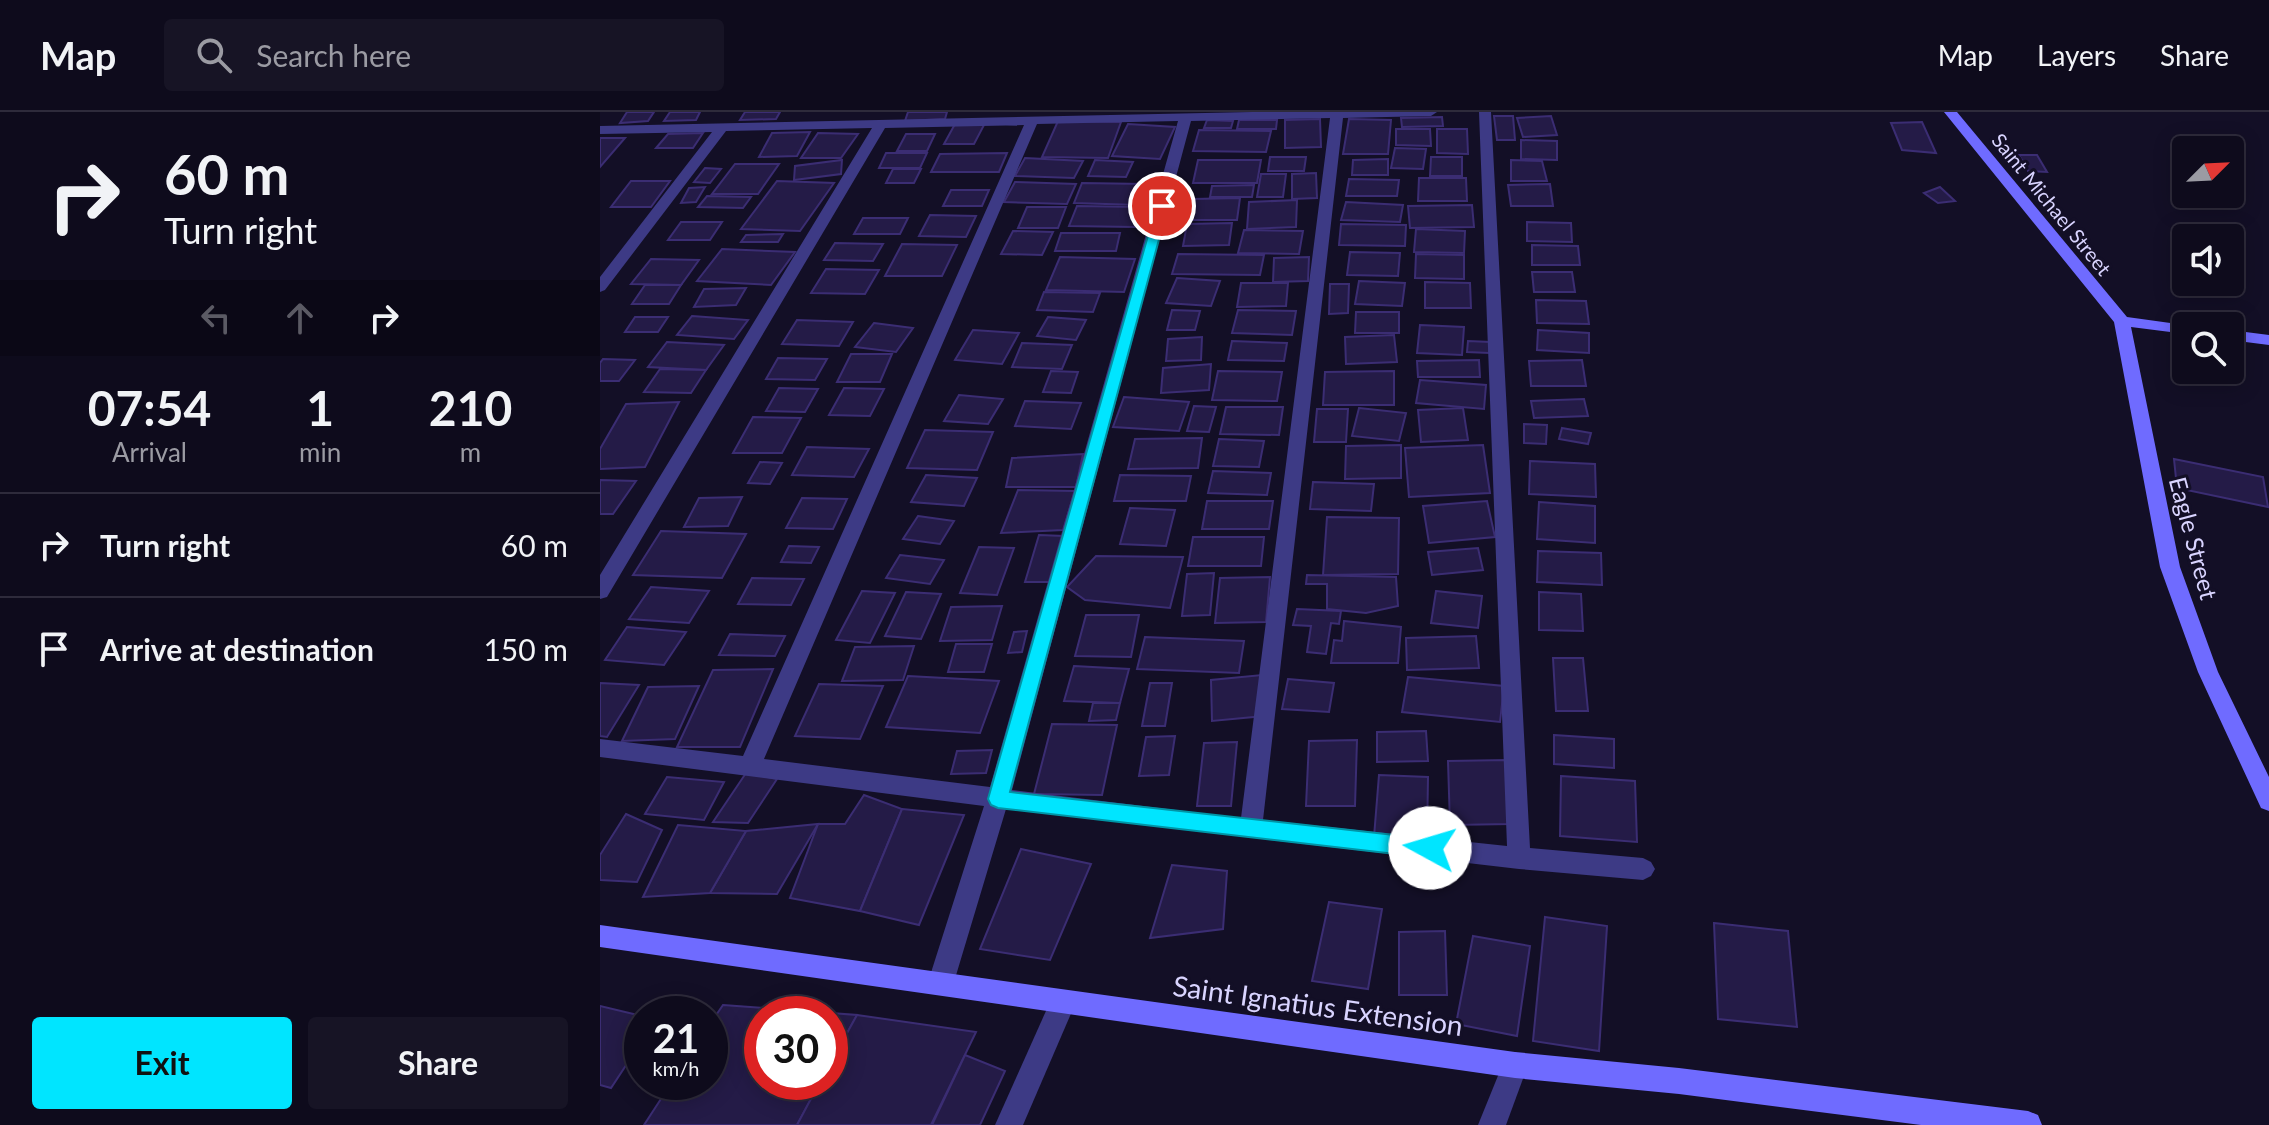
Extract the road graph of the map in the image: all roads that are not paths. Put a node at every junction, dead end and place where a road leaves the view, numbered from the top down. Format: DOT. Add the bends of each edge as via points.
graph roads {
  1 [pos="1431,112"];
  2 [pos="1485,112"];
  3 [pos="1950,112"];
  4 [pos="1337,114"];
  5 [pos="1186,117"];
  6 [pos="1032,121"];
  7 [pos="881,124"];
  8 [pos="721,129"];
  9 [pos="600,130"];
  10 [pos="600,287"];
  11 [pos="2122,321"];
  12 [pos="2172,327"];
  13 [pos="2244,337"];
  14 [pos="2269,340"];
  15 [pos="600,592"];
  16 [pos="600,748"];
  17 [pos="750,766"];
  18 [pos="998,799"];
  19 [pos="2269,801"];
  20 [pos="1251,828"];
  21 [pos="1519,859"];
  22 [pos="1643,869"];
  23 [pos="601,938"];
  24 [pos="941,982"];
  25 [pos="1063,1002"];
  26 [pos="1515,1065"];
  27 [pos="1009,1125"];
  28 [pos="1492,1125"];
  29 [pos="2028,1125"];
  1 -- 4 [label="street"];
  2 -- 21 [label="street"];
  3 -- 11 [label="street, Saint Michael Street"];
  4 -- 5 [label="street"];
  4 -- 20 [label="street"];
  5 -- 6 [label="street"];
  5 -- 18 [label="street"];
  6 -- 7 [label="street"];
  6 -- 17 [label="street"];
  7 -- 8 [label="street"];
  7 -- 15 [label="street"];
  8 -- 9 [label="street"];
  8 -- 10 [label="street"];
  11 -- 12 [label="street"];
  11 -- 19 [label="street, Eagle Street" via="2170,567 2208,672"];
  13 -- 14 [label="street"];
  16 -- 17 [label="street"];
  17 -- 18 [label="street"];
  18 -- 20 [label="street"];
  18 -- 24 [label="street"];
  20 -- 21 [label="street"];
  21 -- 22 [label="street"];
  23 -- 24 [label="street, Saint Ignatius Extension"];
  24 -- 25 [label="street, Saint Ignatius Extension"];
  25 -- 26 [label="street, Saint Ignatius Extension"];
  25 -- 27 [label="street"];
  26 -- 28 [label="street"];
  26 -- 29 [label="street, Saint Ignatius Extension"];
}
